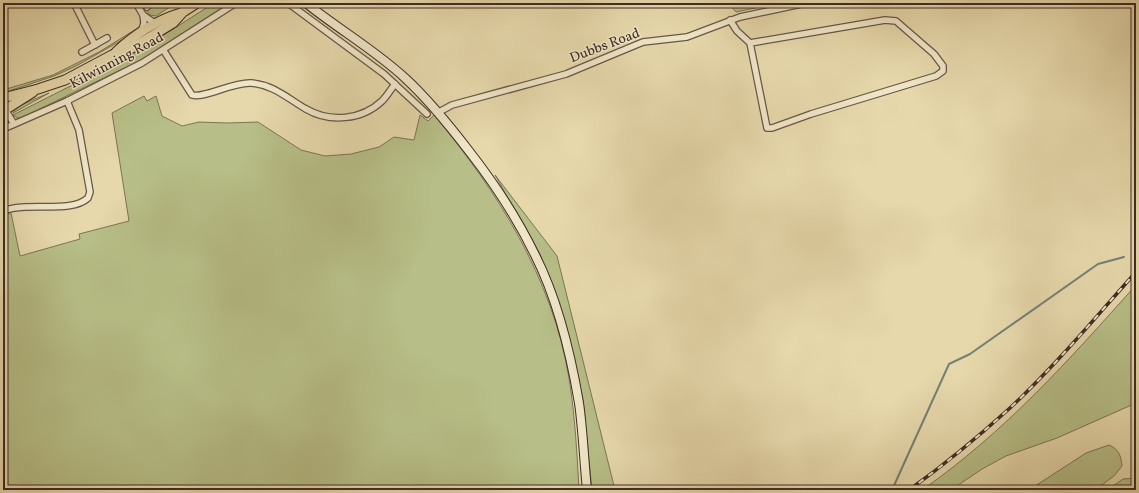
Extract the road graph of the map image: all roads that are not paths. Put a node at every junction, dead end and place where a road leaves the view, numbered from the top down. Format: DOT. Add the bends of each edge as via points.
graph roads {
  1 [pos="74,3"];
  2 [pos="136,3"];
  3 [pos="197,3"];
  4 [pos="236,3"];
  5 [pos="288,3"];
  6 [pos="307,3"];
  7 [pos="806,3"];
  8 [pos="183,12"];
  9 [pos="143,15"];
  10 [pos="730,20"];
  11 [pos="156,24"];
  12 [pos="141,33"];
  13 [pos="107,38"];
  14 [pos="750,43"];
  15 [pos="95,45"];
  16 [pos="164,51"];
  17 [pos="82,52"];
  18 [pos="112,55"];
  19 [pos="395,84"];
  20 [pos="38,89"];
  21 [pos="3,98"];
  22 [pos="66,101"];
  23 [pos="4,109"];
  24 [pos="439,112"];
  25 [pos="427,114"];
  26 [pos="14,124"];
  27 [pos="3,129"];
  28 [pos="3,211"];
  29 [pos="587,490"];
  1 -- 15 [label="street"];
  2 -- 9 [label="street"];
  3 -- 8 [label="main road"];
  4 -- 16 [label="street, Kilwinning Road"];
  5 -- 19 [label="street"];
  6 -- 24 [label="main road" via="405,77"];
  7 -- 10 [label="street, Dubbs Road"];
  8 -- 11 [label="main road" via="169,16"];
  8 -- 18 [label="main road" via="173,23 132,48"];
  9 -- 11 [label="street"];
  9 -- 12 [label="street"];
  10 -- 14 [label="street"];
  10 -- 24 [label="street, Dubbs Road" via="686,37 643,42 566,74 452,105"];
  11 -- 12 [label="main road"];
  12 -- 18 [label="main road"];
  13 -- 15 [label="street"];
  14 -- 14 [label="street" via="885,20 896,21 934,54 943,66 943,72 767,128"];
  15 -- 17 [label="street"];
  16 -- 19 [label="street" via="192,95 201,96 235,84 264,84 312,112 331,118 356,115 375,107"];
  16 -- 22 [label="street, Kilwinning Road"];
  18 -- 20 [label="main road" via="65,80"];
  19 -- 25 [label="street"];
  20 -- 21 [label="main road"];
  20 -- 23 [label="main road"];
  22 -- 26 [label="street, Kilwinning Road"];
  22 -- 28 [label="street" via="79,130 90,192 88,198 75,205 20,206"];
  23 -- 26 [label="street"];
  24 -- 29 [label="main road" via="488,176 536,256 556,308 572,364 579,404"];
  26 -- 27 [label="street, Kilwinning Road"];
}
